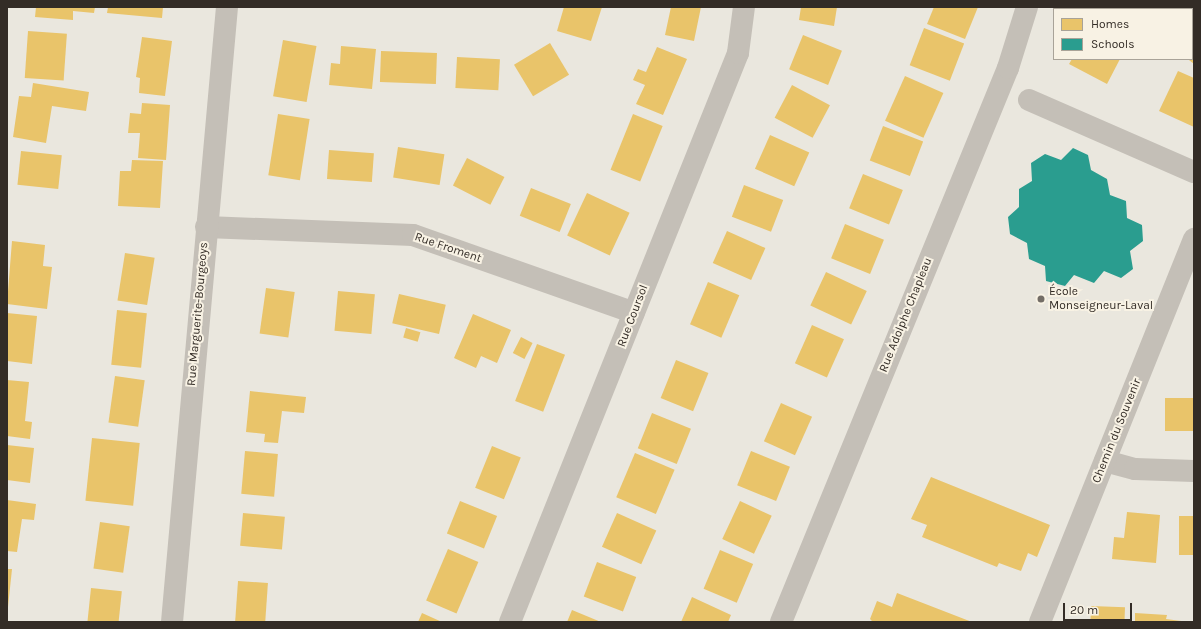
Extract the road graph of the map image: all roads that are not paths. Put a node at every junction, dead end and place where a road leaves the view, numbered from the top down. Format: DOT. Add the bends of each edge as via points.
graph roads {
  1 [pos="227,7"];
  2 [pos="744,7"];
  3 [pos="1027,7"];
  4 [pos="1029,100"];
  5 [pos="1194,172"];
  6 [pos="206,226"];
  7 [pos="1194,239"];
  8 [pos="634,313"];
  9 [pos="1105,461"];
  10 [pos="1194,471"];
  11 [pos="172,622"];
  12 [pos="510,622"];
  13 [pos="781,622"];
  14 [pos="1040,622"];
  1 -- 6 [label="street, Rue Marguerite-Bourgeoys"];
  2 -- 8 [label="street, Rue Coursol" via="738,53"];
  3 -- 13 [label="street, Rue Adolphe Chapleau" via="1008,68"];
  4 -- 5 [label="street"];
  6 -- 8 [label="street, Rue Froment" via="413,235"];
  6 -- 11 [label="street, Rue Marguerite-Bourgeoys"];
  7 -- 9 [label="street, Chemin du Souvenir"];
  8 -- 12 [label="street, Rue Coursol"];
  9 -- 10 [label="street" via="1135,469"];
  9 -- 14 [label="street, Chemin du Souvenir"];
}
